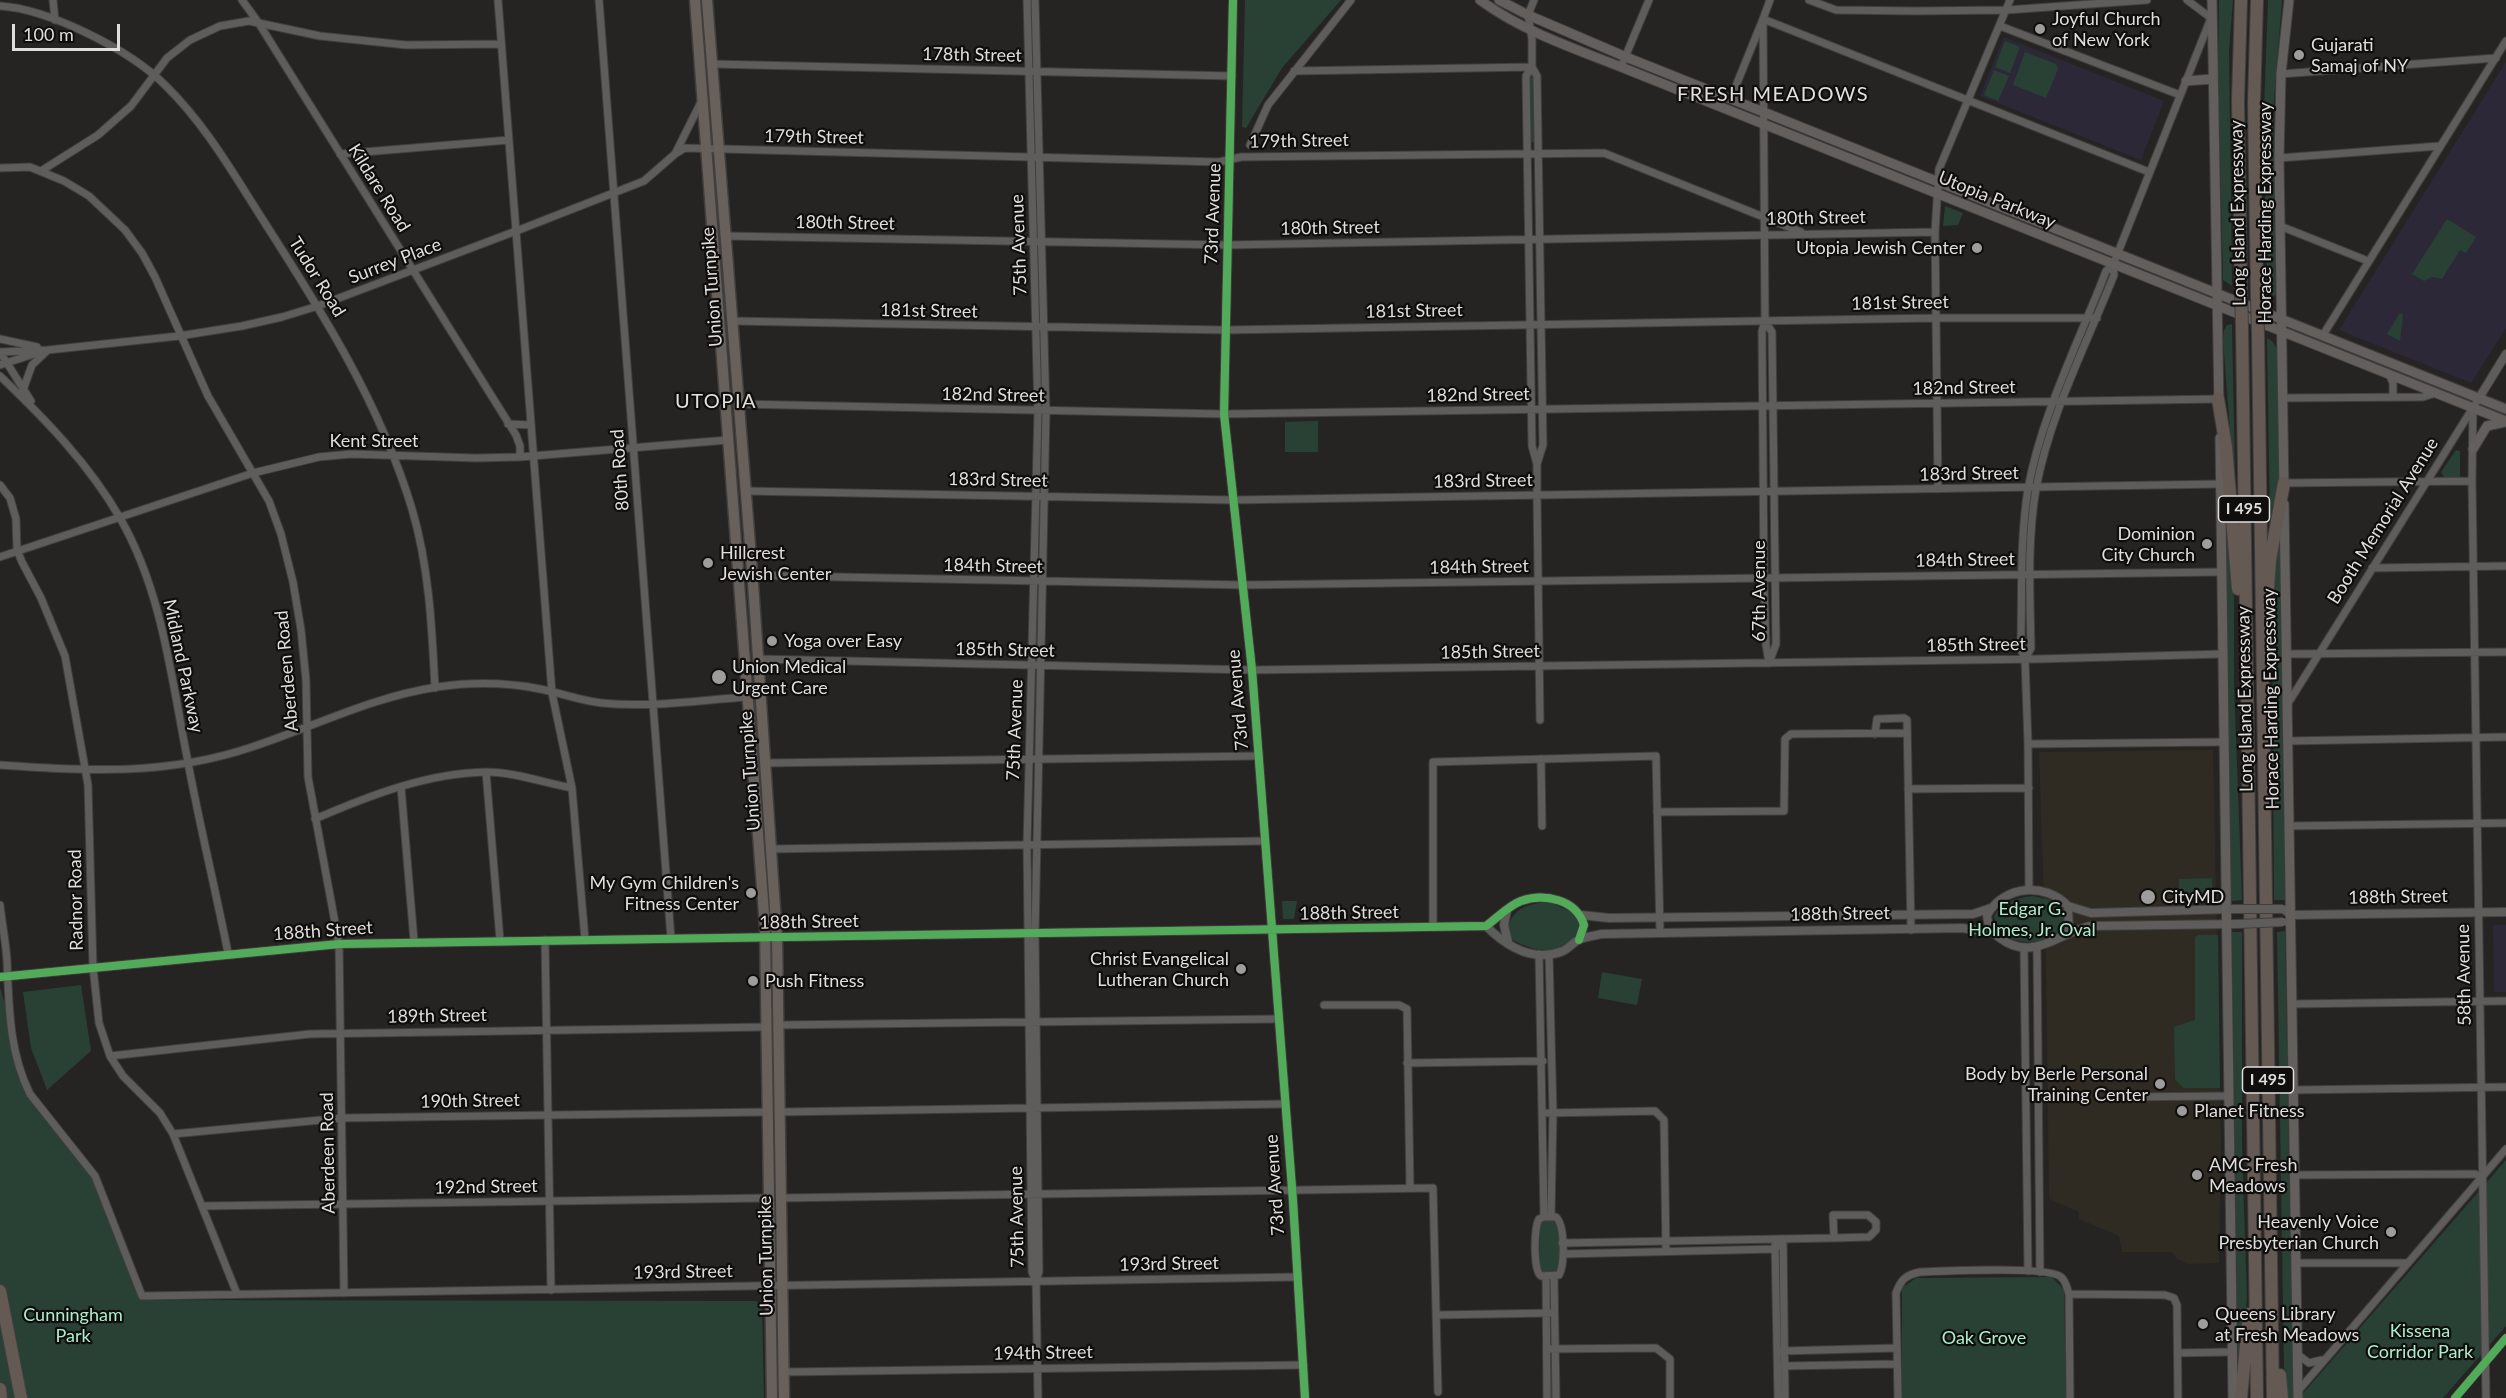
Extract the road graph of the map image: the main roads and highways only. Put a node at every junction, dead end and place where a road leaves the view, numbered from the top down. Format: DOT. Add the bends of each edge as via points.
graph roads {
  1 [pos="695,0"];
  2 [pos="707,0"];
  3 [pos="1480,0"];
  4 [pos="1499,0"];
  5 [pos="2211,0"];
  6 [pos="2241,0"];
  7 [pos="2256,0"];
  8 [pos="2289,0"];
  9 [pos="2212,79"];
  10 [pos="2186,81"];
  11 [pos="2217,294"];
  12 [pos="2217,306"];
  13 [pos="2281,318"];
  14 [pos="2282,332"];
  15 [pos="2218,399"];
  16 [pos="2506,409"];
  17 [pos="2506,421"];
  18 [pos="2473,449"];
  19 [pos="2284,483"];
  20 [pos="2262,680"];
  21 [pos="2247,689"];
  22 [pos="2254,1178"];
  23 [pos="2271,1240"];
  24 [pos="0,1291"];
  25 [pos="0,1389"];
  26 [pos="2298,1395"];
  27 [pos="1,1398"];
  28 [pos="21,1398"];
  29 [pos="772,1398"];
  30 [pos="784,1398"];
  31 [pos="2233,1398"];
  32 [pos="2241,1398"];
  33 [pos="2257,1398"];
  34 [pos="2273,1398"];
  35 [pos="2282,1398"];
  1 -- 29 [label="main road, Union Turnpike" via="765,938"];
  2 -- 30 [label="main road, Union Turnpike" via="777,938"];
  3 -- 12 [label="main road, Utopia Parkway" via="1505,17 1621,68"];
  4 -- 11 [label="main road, Utopia Parkway" via="1626,57"];
  5 -- 9 [label="main road"];
  6 -- 21 [label="highway, Long Island Expressway / I 495, bridge" via="2238,101"];
  7 -- 20 [label="highway, Long Island Expressway / I 495, bridge"];
  8 -- 13 [label="main road, Horace Harding Expressway" via="2281,74"];
  9 -- 10 [label="main road"];
  9 -- 11 [label="main road"];
  11 -- 12 [label="main road"];
  11 -- 13 [label="main road, Utopia Parkway"];
  12 -- 14 [label="main road, Utopia Parkway"];
  12 -- 15 [label="main road"];
  13 -- 14 [label="main road, Horace Harding Expressway"];
  13 -- 16 [label="main road, Utopia Parkway"];
  14 -- 17 [label="main road, Utopia Parkway"];
  14 -- 19 [label="main road, Horace Harding Expressway"];
  15 -- 21 [label="highway" via="2226,447"];
  15 -- 31 [label="main road" via="2223,742 2230,910 2226,924"];
  17 -- 18 [label="main road" via="2487,426"];
  19 -- 20 [label="highway" via="2270,560"];
  19 -- 26 [label="main road, Horace Harding Expressway" via="2289,826 2286,915 2292,1004"];
  20 -- 23 [label="highway, Long Island Expressway / I 495"];
  21 -- 22 [label="highway, Long Island Expressway / I 495"];
  22 -- 32 [label="highway" via="2248,1334"];
  22 -- 33 [label="highway, Long Island Expressway / I 495"];
  23 -- 34 [label="highway, Long Island Expressway / I 495"];
  23 -- 35 [label="highway"];
  24 -- 28 [label="highway"];
  25 -- 27 [label="highway"];
}
